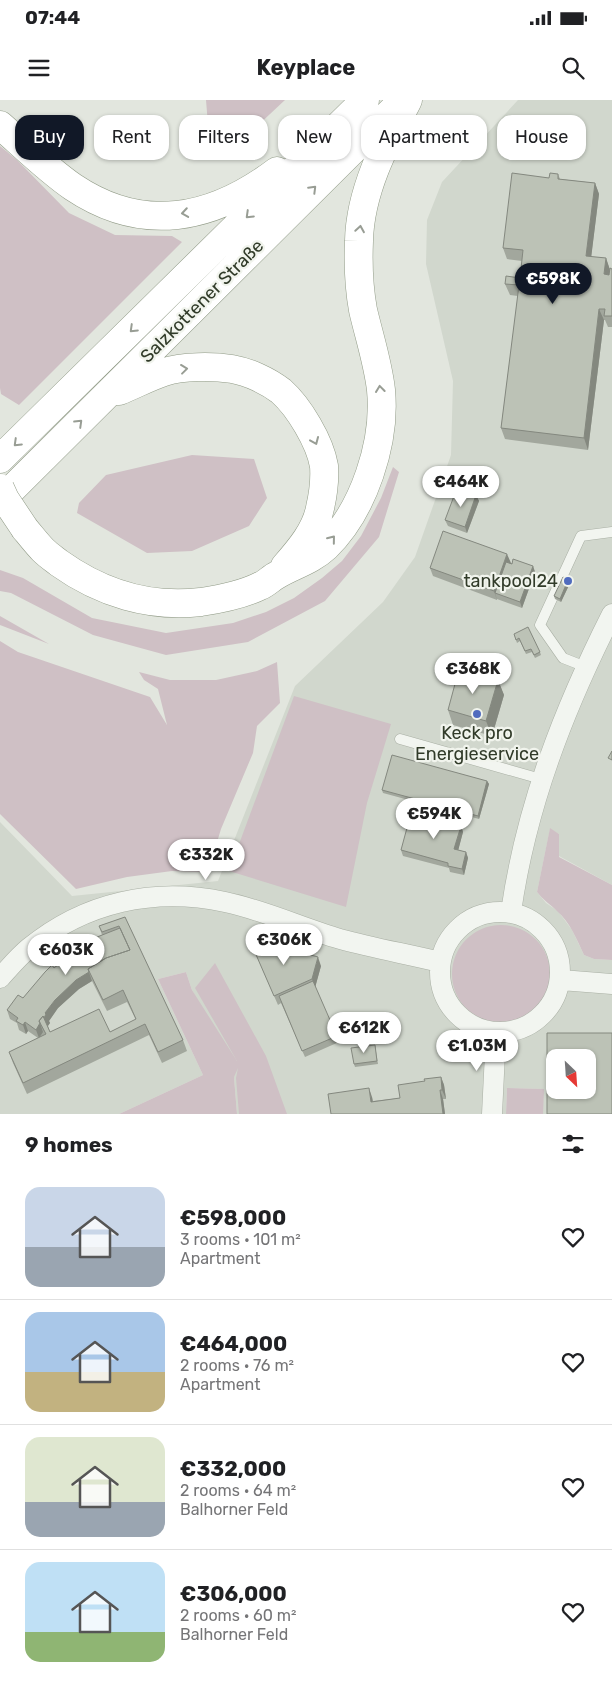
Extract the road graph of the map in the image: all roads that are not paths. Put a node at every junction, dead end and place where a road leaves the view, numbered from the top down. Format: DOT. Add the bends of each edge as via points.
graph roads {
  1 [pos="365,100"];
  2 [pos="402,100"];
  3 [pos="408,100"];
  4 [pos="350,115"];
  5 [pos="0,125"];
  6 [pos="292,160"];
  7 [pos="304,160"];
  8 [pos="106,397"];
  9 [pos="0,459"];
  10 [pos="0,488"];
  11 [pos="0,501"];
  12 [pos="612,532"];
  13 [pos="277,575"];
  14 [pos="612,614"];
  15 [pos="586,667"];
  16 [pos="400,739"];
  17 [pos="541,779"];
  18 [pos="511,912"];
  19 [pos="440,962"];
  20 [pos="0,978"];
  21 [pos="561,980"];
  22 [pos="612,984"];
  23 [pos="496,1033"];
  24 [pos="492,1114"];
  1 -- 4 [label="highway, Salzkottener Straße"];
  8 -- 2 [label="highway, Salzkottener Straße, one-way"];
  13 -- 3 [label="highway, one-way" via="305,562 326,547 346,522 372,471 379,443 381,390 363,307 359,239 373,174"];
  6 -- 5 [label="highway, one-way" via="233,198 191,213 157,216 124,212 85,194 57,175"];
  7 -- 9 [label="highway, Salzkottener Straße, one-way"];
  11 -- 8 [label="highway, Salzkottener Straße, one-way"];
  8 -- 13 [label="highway, one-way" via="165,372 197,368 233,370 264,380 281,392 295,407 316,443 324,465 324,487 313,526 300,549"];
  10 -- 13 [label="highway, bridge" via="25,529 44,551 98,586 136,600 184,604 230,597 260,586"];
  12 -- 15 [label="lane" via="581,536 540,625 563,658"];
  14 -- 15 [label="street"];
  15 -- 17 [label="street"];
  16 -- 17 [label="lane"];
  17 -- 18 [label="street"];
  18 -- 19 [label="street" via="492,912 474,917 458,928 446,943"];
  18 -- 21 [label="street" via="529,918 544,929 560,962"];
  19 -- 20 [label="street" via="340,938 226,902 149,896 115,902 60,926 28,948"];
  19 -- 23 [label="street" via="440,982 447,1001 459,1017 476,1028"];
  21 -- 22 [label="street"];
  21 -- 23 [label="street" via="545,1013 514,1031"];
  23 -- 24 [label="street"];
}
